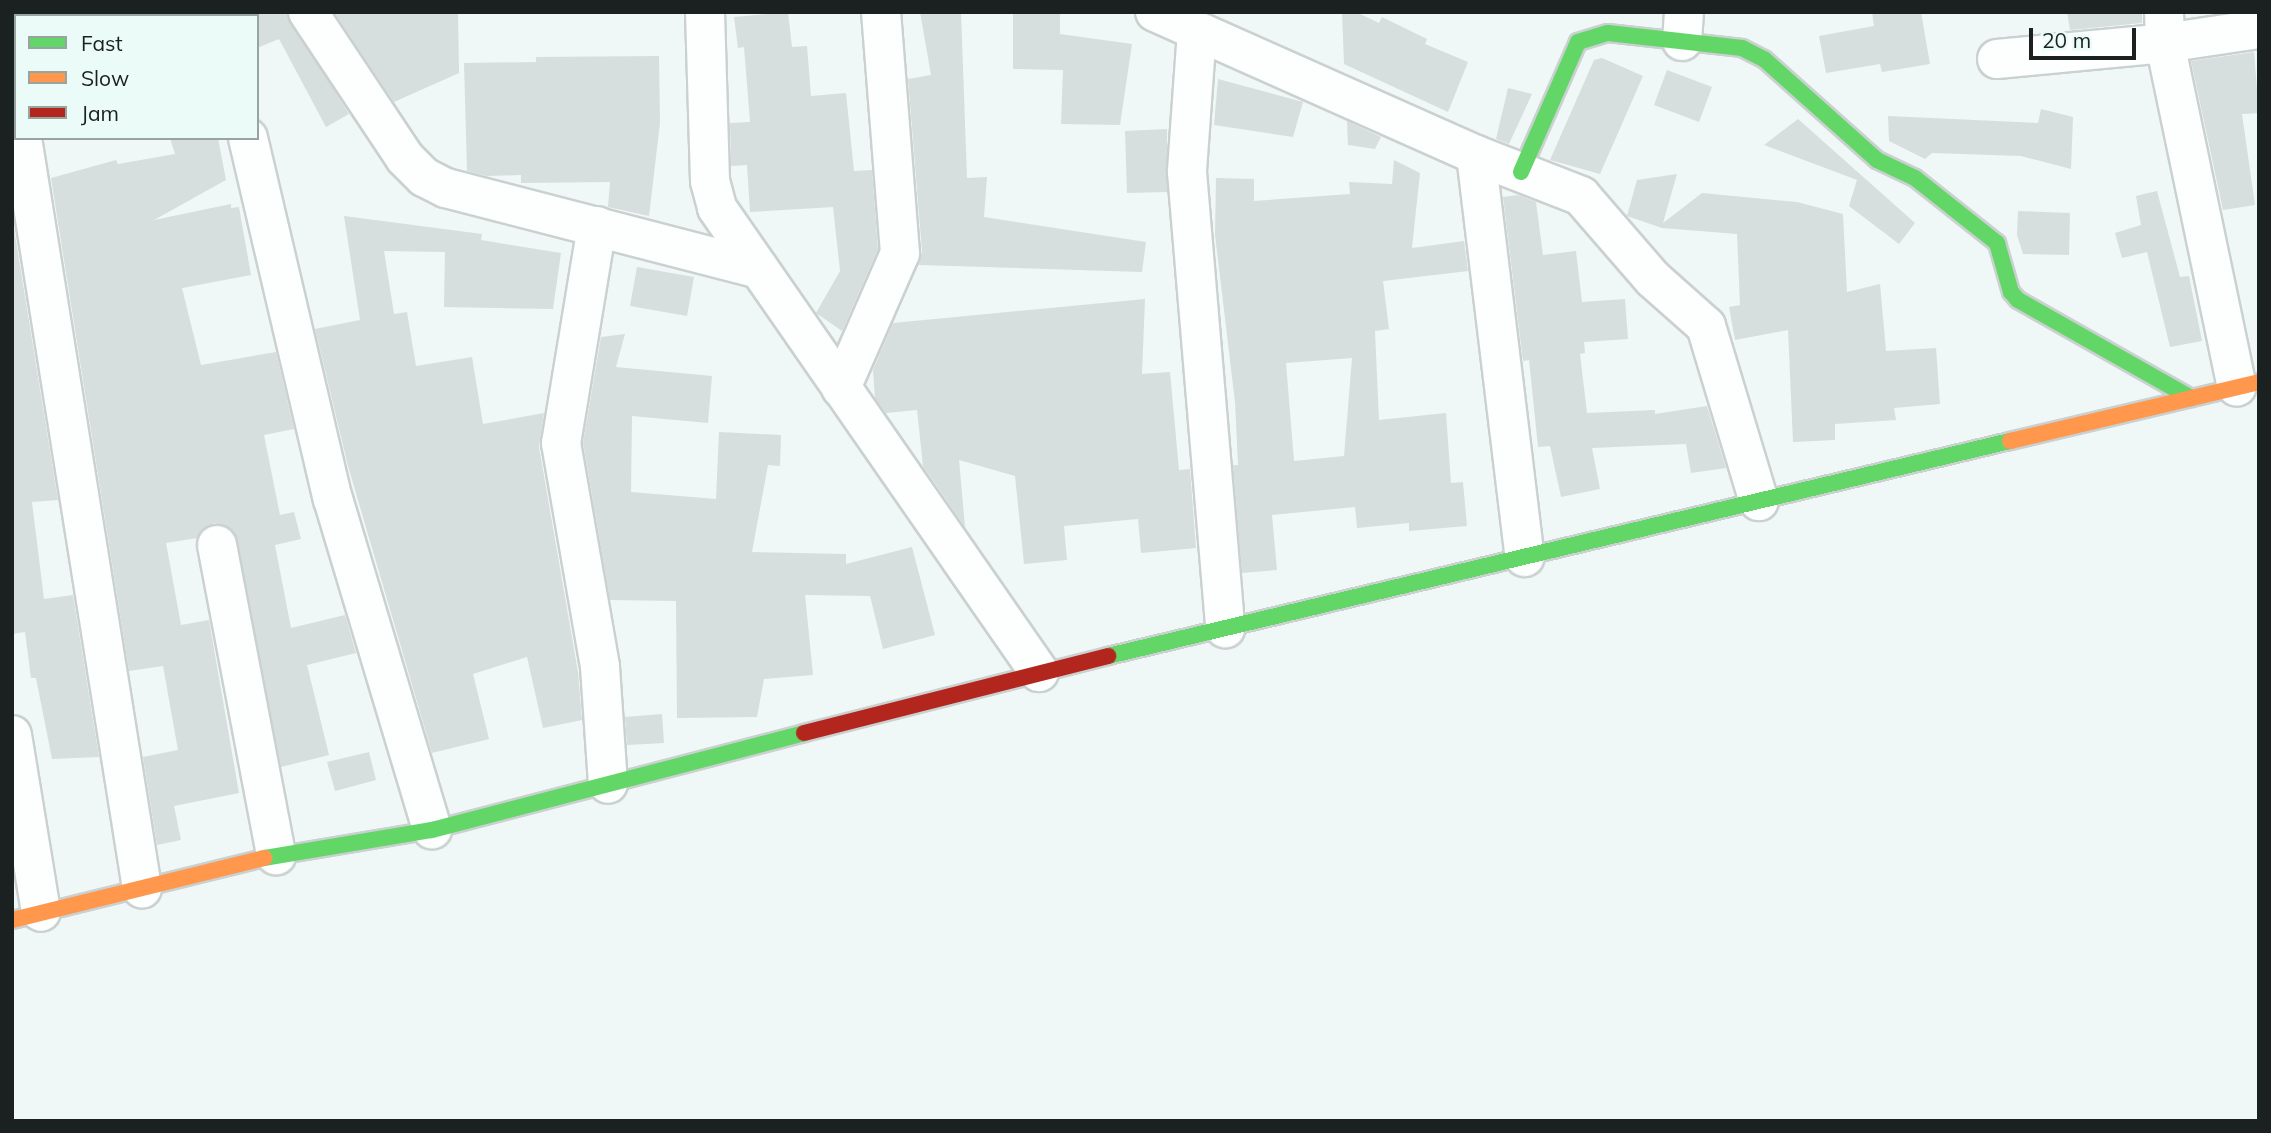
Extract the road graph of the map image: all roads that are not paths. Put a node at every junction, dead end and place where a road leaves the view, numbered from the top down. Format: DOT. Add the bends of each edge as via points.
graph roads {
  1 [pos="307,12"];
  2 [pos="705,12"];
  3 [pos="881,12"];
  4 [pos="1157,13"];
  5 [pos="1683,27"];
  6 [pos="2164,28"];
  7 [pos="2259,29"];
  8 [pos="1197,32"];
  9 [pos="1997,59"];
  10 [pos="22,140"];
  11 [pos="248,140"];
  12 [pos="1476,155"];
  13 [pos="1521,172"];
  14 [pos="597,226"];
  15 [pos="759,269"];
  16 [pos="2248,384"];
  17 [pos="841,388"];
  18 [pos="2190,398"];
  19 [pos="1759,500"];
  20 [pos="217,545"];
  21 [pos="1525,557"];
  22 [pos="1225,628"];
  23 [pos="1039,672"];
  24 [pos="12,735"];
  25 [pos="608,784"];
  26 [pos="432,830"];
  27 [pos="276,855"];
  28 [pos="142,888"];
  29 [pos="27,916"];
  1 -- 14 [label="street" via="405,158 424,177 446,188"];
  2 -- 15 [label="street" via="712,195"];
  3 -- 17 [label="street" via="900,253"];
  4 -- 8 [label="street"];
  5 -- 13 [label="street" via="1608,33 1578,42"];
  5 -- 18 [label="street" via="1754,52 1877,160 1914,178 1997,243 2011,292 2018,300"];
  6 -- 7 [label="street"];
  6 -- 9 [label="street"];
  6 -- 16 [label="street"];
  8 -- 12 [label="street"];
  8 -- 22 [label="street" via="1187,172"];
  10 -- 28 [label="street"];
  11 -- 26 [label="street" via="333,499"];
  12 -- 13 [label="street"];
  12 -- 21 [label="street"];
  13 -- 19 [label="street" via="1581,195 1653,279 1706,326"];
  14 -- 15 [label="street"];
  14 -- 25 [label="street" via="561,443 600,667"];
  15 -- 17 [label="street"];
  16 -- 18 [label="street"];
  17 -- 23 [label="street"];
  18 -- 19 [label="street"];
  19 -- 21 [label="street"];
  20 -- 27 [label="street"];
  21 -- 22 [label="street"];
  22 -- 23 [label="street"];
  23 -- 25 [label="street"];
  24 -- 29 [label="street"];
  25 -- 26 [label="street"];
  26 -- 27 [label="street"];
  27 -- 28 [label="street"];
  28 -- 29 [label="street"];
}
